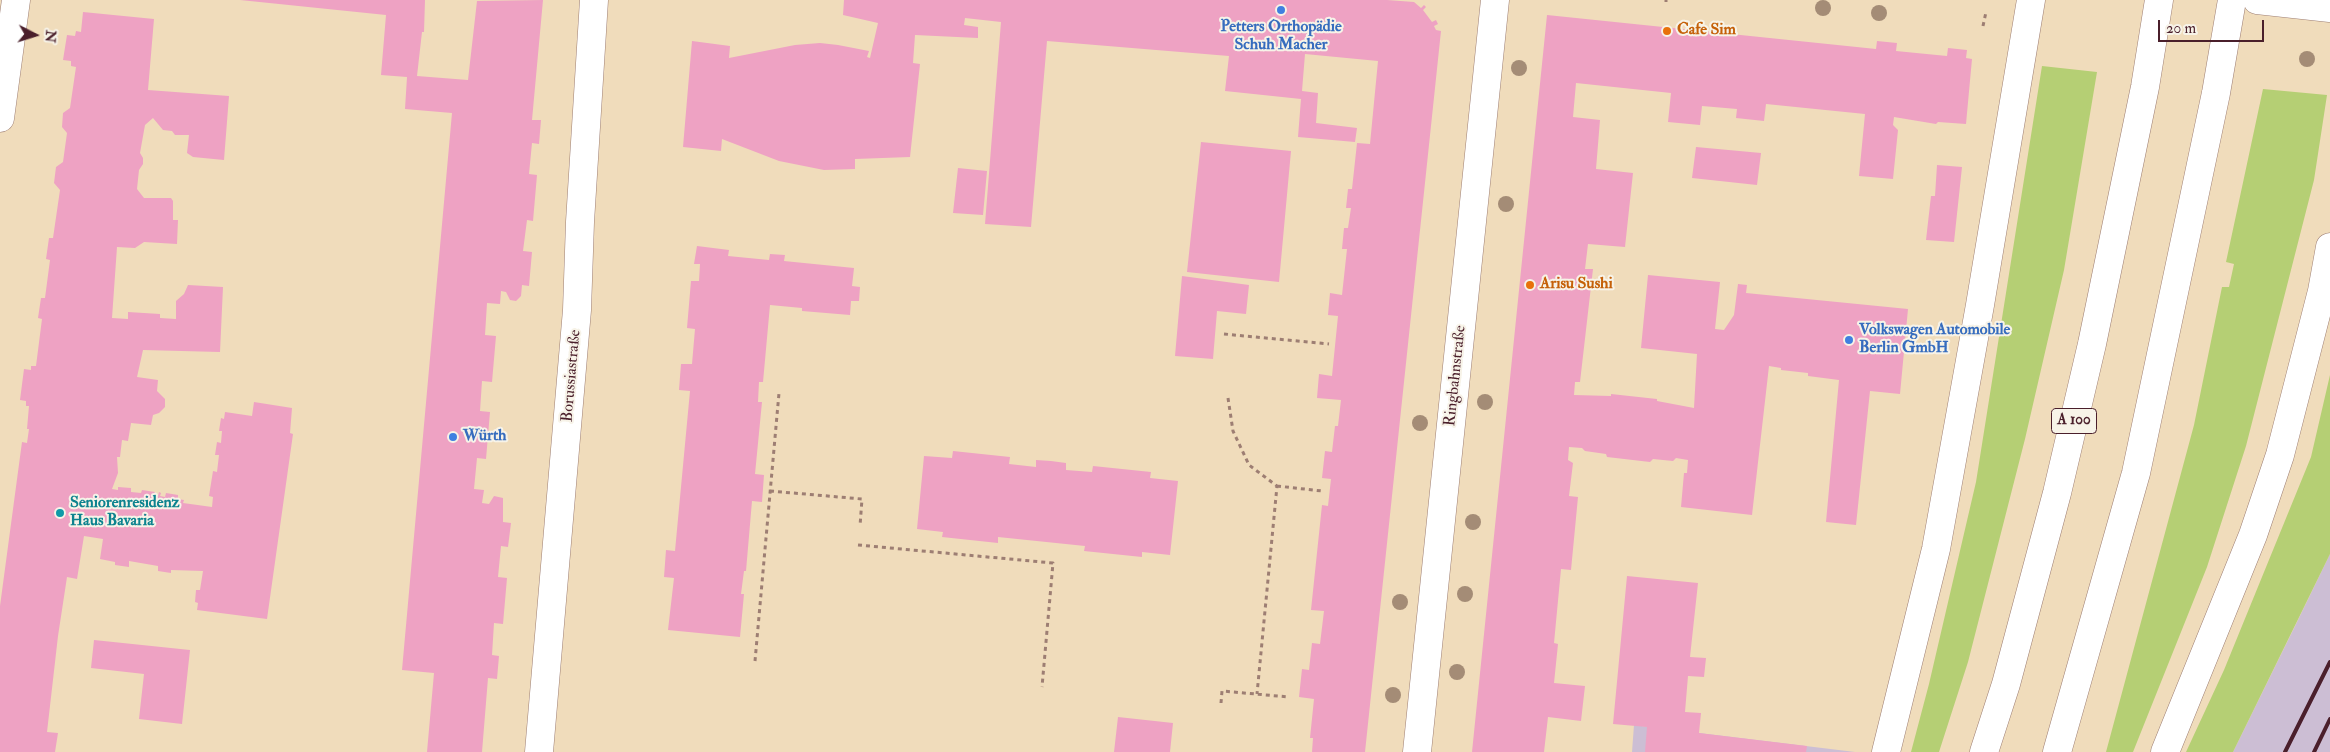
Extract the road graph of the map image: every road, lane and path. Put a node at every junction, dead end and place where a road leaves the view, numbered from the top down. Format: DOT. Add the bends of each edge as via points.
graph roads {
  1 [pos="16,0"];
  2 [pos="594,0"];
  3 [pos="1495,0"];
  4 [pos="2030,0"];
  5 [pos="2159,0"];
  6 [pos="2232,0"];
  7 [pos="2257,0"];
  8 [pos="2330,8"];
  9 [pos="1986,12"];
  10 [pos="1983,26"];
  11 [pos="0,118"];
  12 [pos="2330,248"];
  13 [pos="1224,334"];
  14 [pos="1329,344"];
  15 [pos="779,393"];
  16 [pos="1228,398"];
  17 [pos="1277,486"];
  18 [pos="770,491"];
  19 [pos="1322,491"];
  20 [pos="860,526"];
  21 [pos="858,545"];
  22 [pos="755,660"];
  23 [pos="1042,687"];
  24 [pos="1257,694"];
  25 [pos="1289,697"];
  26 [pos="1221,703"];
  27 [pos="539,752"];
  28 [pos="1417,752"];
  29 [pos="1886,752"];
  30 [pos="1984,752"];
  31 [pos="2057,752"];
  32 [pos="2164,752"];
  1 -- 11 [label="main road"];
  2 -- 27 [label="main road, Borussiastraße" via="577,310"];
  3 -- 28 [label="main road, Ringbahnstraße"];
  4 -- 29 [label="main road" via="1982,296 1936,549"];
  5 -- 30 [label="main road, A 100" via="2145,86 2092,344 2006,684"];
  6 -- 31 [label="main road" via="2216,93 2136,473"];
  7 -- 8 [label="main road"];
  9 -- 10 [label="path"];
  12 -- 32 [label="main road" via="2280,455 2253,535"];
  13 -- 14 [label="path"];
  15 -- 18 [label="path"];
  16 -- 17 [label="path" via="1233,431 1249,464"];
  17 -- 19 [label="path"];
  17 -- 24 [label="path"];
  18 -- 20 [label="path" via="862,499"];
  18 -- 22 [label="path"];
  21 -- 23 [label="path" via="1053,563"];
  24 -- 25 [label="path"];
  24 -- 26 [label="path" via="1222,691"];
}
